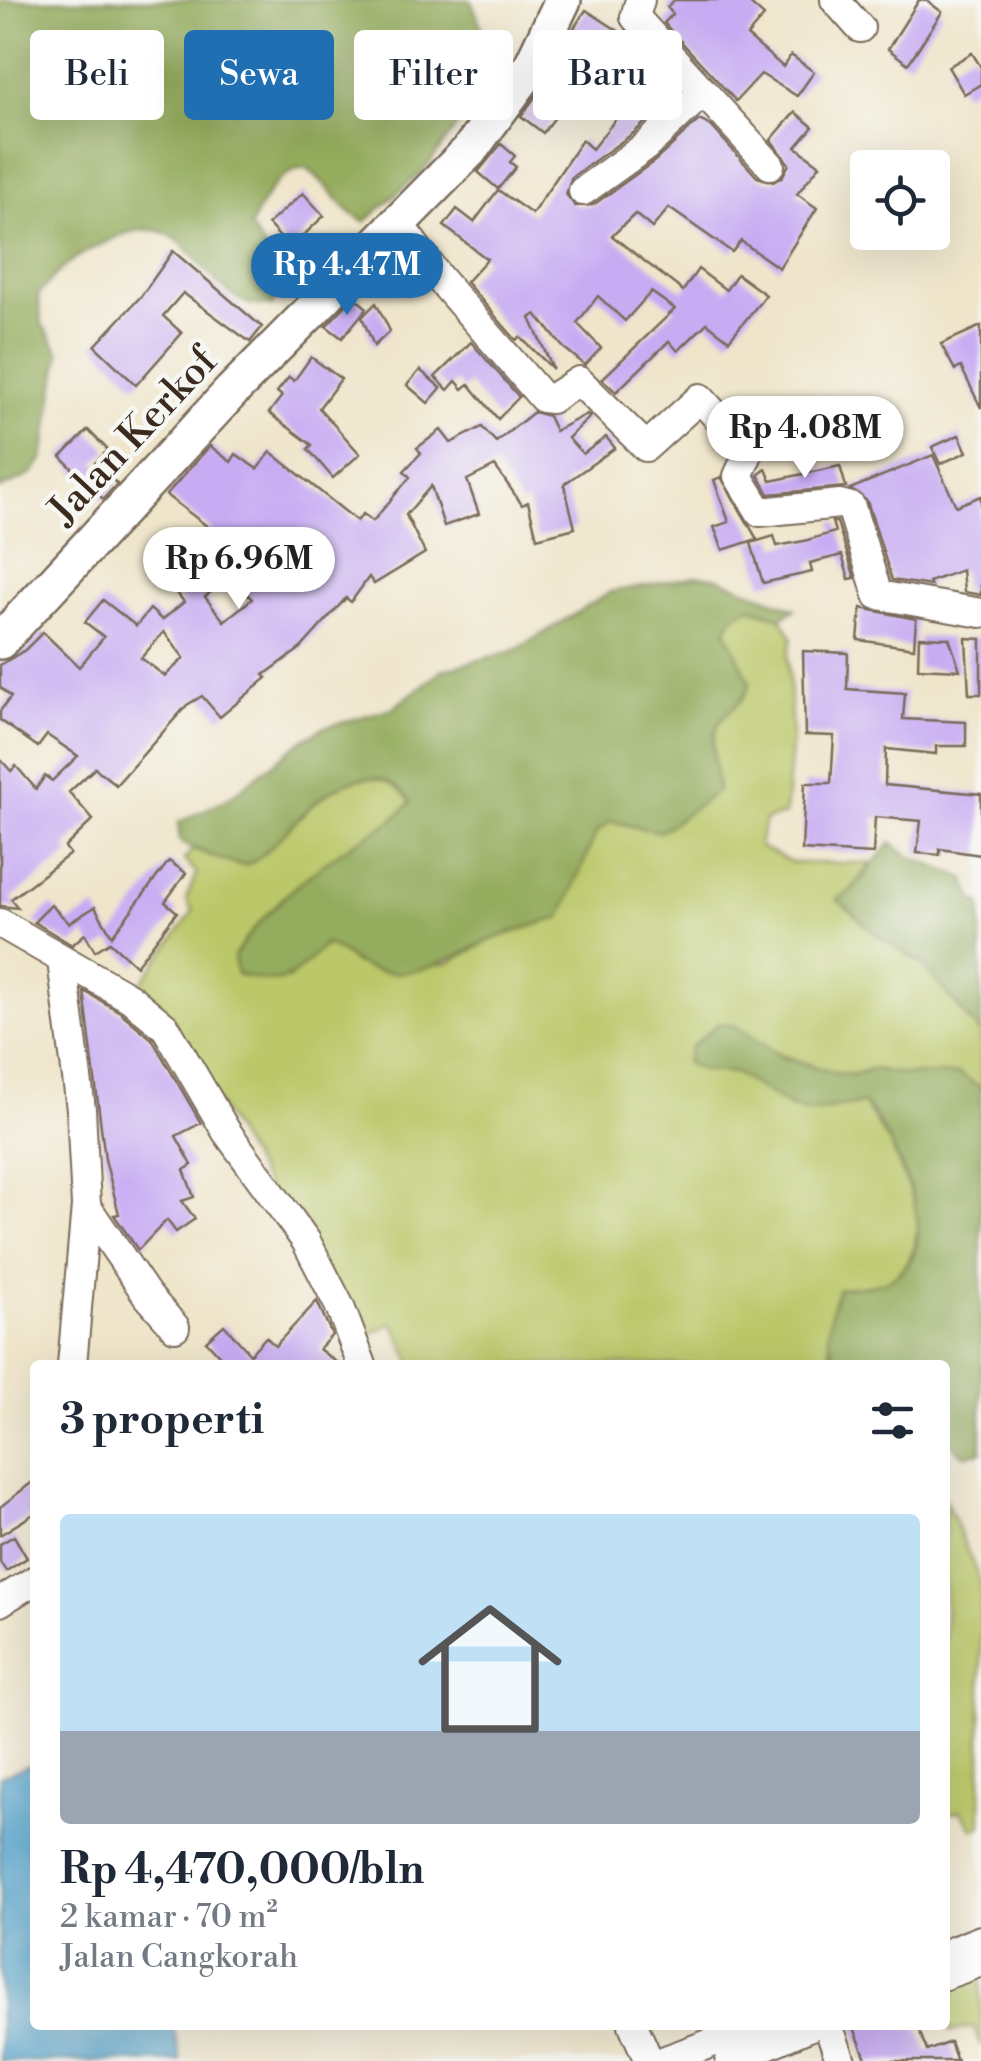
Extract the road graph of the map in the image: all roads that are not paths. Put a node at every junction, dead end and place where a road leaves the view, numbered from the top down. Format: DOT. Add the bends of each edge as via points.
graph roads {
  1 [pos="563,0"];
  2 [pos="640,0"];
  3 [pos="835,0"];
  4 [pos="860,28"];
  5 [pos="702,93"];
  6 [pos="770,165"];
  7 [pos="583,192"];
  8 [pos="399,224"];
  9 [pos="981,613"];
  10 [pos="0,641"];
  11 [pos="0,923"];
  12 [pos="62,961"];
  13 [pos="86,1206"];
  14 [pos="175,1326"];
  15 [pos="72,1360"];
  16 [pos="360,1360"];
  17 [pos="30,1583"];
  18 [pos="0,1602"];
  19 [pos="981,1940"];
  20 [pos="950,1952"];
  21 [pos="981,1962"];
  22 [pos="950,1973"];
  23 [pos="635,2030"];
  24 [pos="747,2030"];
  25 [pos="802,2030"];
  26 [pos="830,2030"];
  27 [pos="736,2060"];
  28 [pos="648,2061"];
  29 [pos="663,2061"];
  30 [pos="841,2061"];
  1 -- 8 [label="main road, Jalan Kerkof" via="521,81 468,151"];
  2 -- 5 [label="street" via="635,17"];
  3 -- 4 [label="street"];
  5 -- 6 [label="street"];
  5 -- 7 [label="street"];
  8 -- 9 [label="street" via="543,398 579,381 646,446 700,398 749,452 738,476 760,512 850,507 878,594"];
  8 -- 10 [label="main road, Jalan Kerkof"];
  11 -- 12 [label="street"];
  12 -- 13 [label="street"];
  12 -- 16 [label="street" via="130,998 166,1028 226,1131 306,1241"];
  13 -- 14 [label="street"];
  13 -- 15 [label="street"];
  17 -- 18 [label="street"];
  19 -- 20 [label="street"];
  21 -- 22 [label="street"];
  23 -- 28 [label="street"];
  24 -- 29 [label="street"];
  25 -- 27 [label="street"];
  26 -- 30 [label="street"];
}
